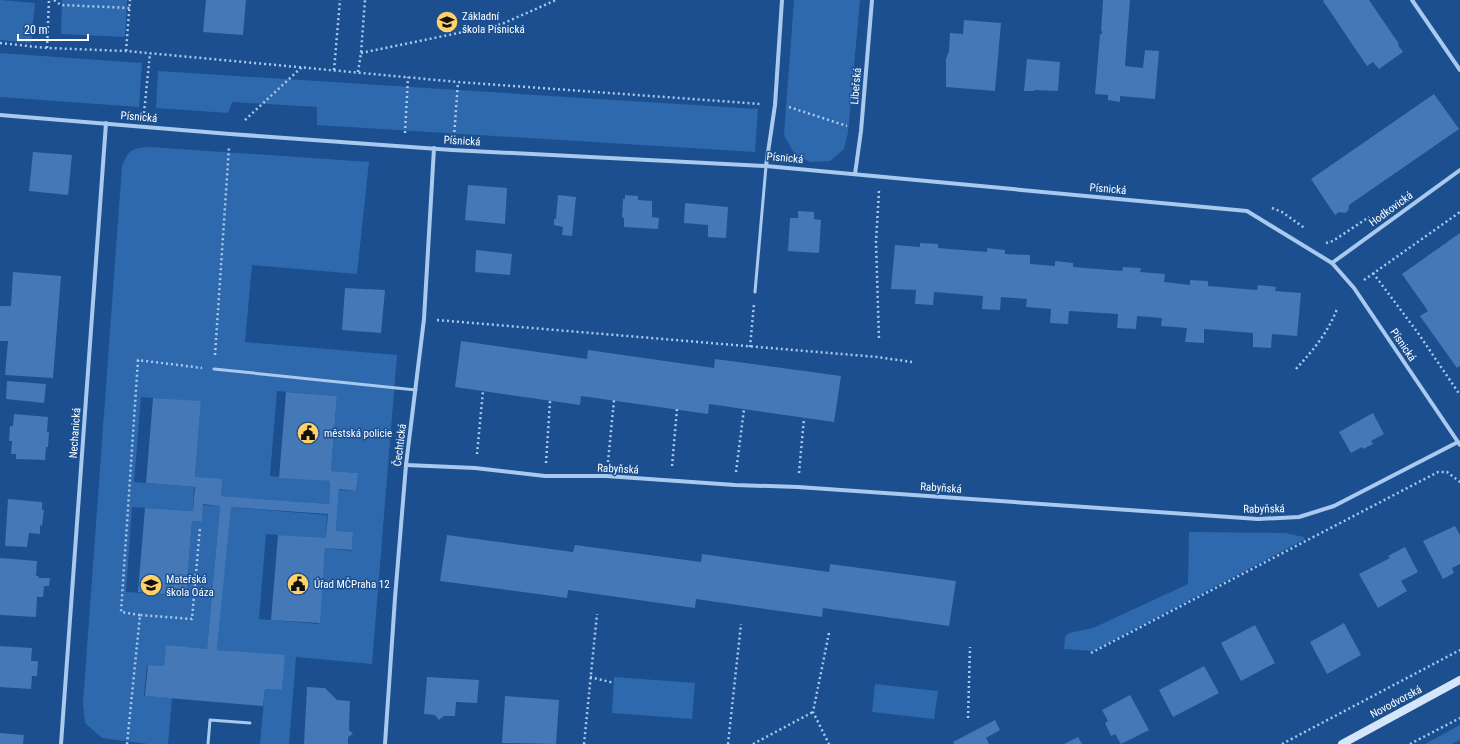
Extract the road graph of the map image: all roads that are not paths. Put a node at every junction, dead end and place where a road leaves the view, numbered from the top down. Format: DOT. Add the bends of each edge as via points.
graph roads {
  1 [pos="782,0"];
  2 [pos="872,0"];
  3 [pos="1412,0"];
  4 [pos="1460,70"];
  5 [pos="0,115"];
  6 [pos="106,124"];
  7 [pos="434,148"];
  8 [pos="766,166"];
  9 [pos="1460,170"];
  10 [pos="855,174"];
  11 [pos="1332,263"];
  12 [pos="755,292"];
  13 [pos="214,369"];
  14 [pos="416,390"];
  15 [pos="1459,444"];
  16 [pos="406,465"];
  17 [pos="1460,680"];
  18 [pos="250,723"];
  19 [pos="61,744"];
  20 [pos="208,744"];
  21 [pos="385,744"];
  22 [pos="1342,744"];
  1 -- 8 [label="street" via="775,105"];
  2 -- 10 [label="street, Libeřská"];
  3 -- 4 [label="street"];
  5 -- 6 [label="street, Písnická"];
  6 -- 7 [label="street, Písnická"];
  6 -- 19 [label="street, Nechanická"];
  7 -- 8 [label="street, Písnická"];
  7 -- 14 [label="street, Čechtická" via="424,319"];
  8 -- 10 [label="street, Písnická"];
  8 -- 12 [label="lane"];
  9 -- 11 [label="street, Hodkovická"];
  10 -- 11 [label="street, Písnická" via="1247,212"];
  11 -- 15 [label="street, Písnická" via="1354,288"];
  13 -- 14 [label="lane"];
  14 -- 16 [label="street, Čechtická"];
  15 -- 16 [label="street, Rabyňská" via="1334,506 1300,517 1258,519 798,487 606,476 545,476 475,468"];
  16 -- 21 [label="street, Čechtická"];
  17 -- 22 [label="main road, Novodvorská"];
  18 -- 20 [label="lane" via="210,720"];
}
